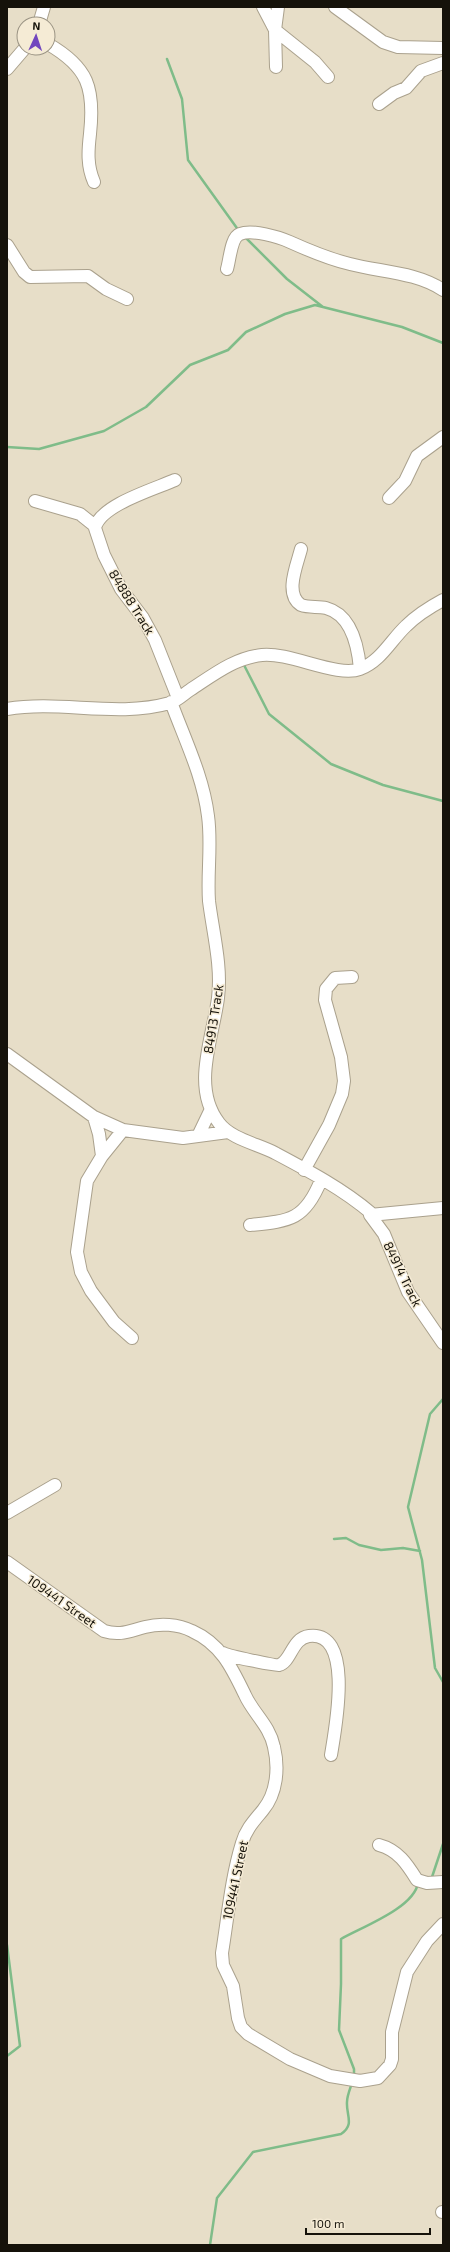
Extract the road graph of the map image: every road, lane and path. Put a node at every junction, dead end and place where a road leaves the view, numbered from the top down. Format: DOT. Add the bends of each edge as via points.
graph roads {
  1 [pos="263,7"];
  2 [pos="278,7"];
  3 [pos="335,7"];
  4 [pos="275,30"];
  5 [pos="443,48"];
  6 [pos="56,50"];
  7 [pos="18,56"];
  8 [pos="443,63"];
  9 [pos="276,67"];
  10 [pos="7,69"];
  11 [pos="328,77"];
  12 [pos="379,104"];
  13 [pos="94,182"];
  14 [pos="7,245"];
  15 [pos="227,269"];
  16 [pos="443,290"];
  17 [pos="127,298"];
  18 [pos="443,437"];
  19 [pos="175,480"];
  20 [pos="389,498"];
  21 [pos="35,501"];
  22 [pos="95,526"];
  23 [pos="301,549"];
  24 [pos="443,600"];
  25 [pos="360,669"];
  26 [pos="174,700"];
  27 [pos="7,709"];
  28 [pos="352,977"];
  29 [pos="7,1054"];
  30 [pos="211,1109"];
  31 [pos="94,1117"];
  32 [pos="123,1130"];
  33 [pos="228,1132"];
  34 [pos="198,1136"];
  35 [pos="102,1156"];
  36 [pos="304,1170"];
  37 [pos="321,1180"];
  38 [pos="443,1208"];
  39 [pos="367,1211"];
  40 [pos="250,1225"];
  41 [pos="132,1338"];
  42 [pos="443,1343"];
  43 [pos="55,1485"];
  44 [pos="7,1513"];
  45 [pos="7,1562"];
  46 [pos="223,1653"];
  47 [pos="331,1755"];
  48 [pos="379,1845"];
  49 [pos="443,1882"];
  50 [pos="443,1924"];
  1 -- 4 [label="street"];
  2 -- 4 [label="street"];
  3 -- 5 [label="street" via="383,42 398,47"];
  4 -- 9 [label="street"];
  4 -- 11 [label="street" via="315,62"];
  6 -- 13 [label="street" via="76,64 87,80 92,113 88,158"];
  7 -- 10 [label="street"];
  8 -- 12 [label="street" via="421,71 406,88"];
  14 -- 17 [label="street" via="30,277 88,276 106,289"];
  15 -- 16 [label="street" via="233,239 237,236 242,233 273,235 314,253 350,264 420,278"];
  18 -- 20 [label="street" via="417,456 405,482"];
  19 -- 22 [label="street" via="109,510"];
  21 -- 22 [label="street" via="80,514"];
  22 -- 26 [label="street, 84888 Track" via="104,555 128,600 143,618 155,640"];
  23 -- 25 [label="street" via="293,585 294,598 301,605 332,611 348,625 356,640"];
  24 -- 25 [label="street" via="420,613 405,626 374,662"];
  25 -- 26 [label="street" via="336,669 278,656 248,657 230,663"];
  26 -- 27 [label="street" via="143,708 116,710 52,705"];
  26 -- 30 [label="street, 84913 Track" via="196,767 208,817 209,901 219,972 217,1007 211,1028 206,1070 206,1088"];
  28 -- 36 [label="street" via="335,978 326,989 344,1081 338,1106"];
  29 -- 31 [label="street"];
  30 -- 33 [label="street, 84913 Track"];
  30 -- 34 [label="street"];
  31 -- 32 [label="street"];
  31 -- 35 [label="street" via="100,1134"];
  32 -- 34 [label="street" via="183,1138"];
  32 -- 35 [label="street"];
  33 -- 34 [label="street"];
  33 -- 36 [label="street, 84913 Track" via="276,1153"];
  35 -- 41 [label="street" via="90,1174 85,1188 77,1240 77,1259 81,1272 104,1310"];
  36 -- 37 [label="street, 84913 Track"];
  37 -- 39 [label="street, 84913 Track"];
  37 -- 40 [label="street" via="309,1204 291,1219"];
  38 -- 39 [label="street"];
  39 -- 42 [label="street, 84914 Track" via="384,1234 408,1292"];
  43 -- 44 [label="street"];
  45 -- 46 [label="street, 109441 Street" via="104,1631 119,1634 146,1626 175,1625 192,1631"];
  46 -- 47 [label="street" via="236,1659 278,1666 304,1637 318,1636 330,1643 335,1650 338,1668 337,1714"];
  46 -- 50 [label="street, 109441 Street" via="234,1670 250,1707 267,1727 276,1755 276,1777 272,1796 248,1828 242,1845 233,1882 222,1953 222,1965 233,1986 241,2026 248,2034 290,2059 330,2076 360,2081 378,2078 392,2059 392,2032 407,1972 427,1941"];
  48 -- 49 [label="street" via="389,1848 401,1857 417,1880 428,1883"];
}
